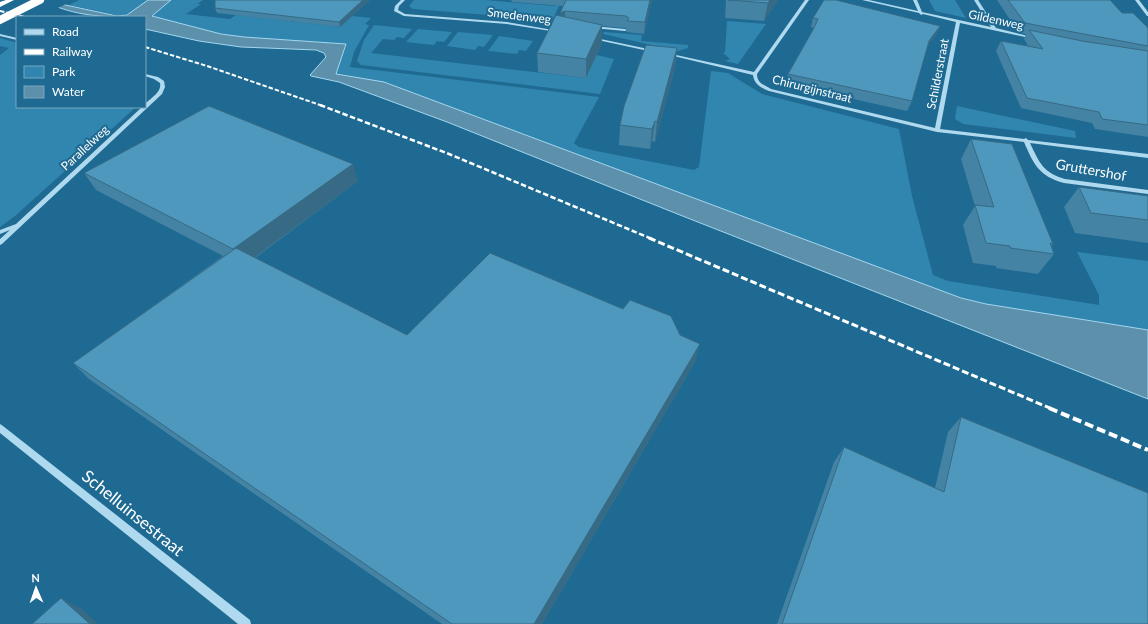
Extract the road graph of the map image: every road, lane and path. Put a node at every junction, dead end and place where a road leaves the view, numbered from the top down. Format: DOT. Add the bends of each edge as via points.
graph roads {
  1 [pos="11,0"];
  2 [pos="40,0"];
  3 [pos="403,0"];
  4 [pos="807,0"];
  5 [pos="864,0"];
  6 [pos="915,0"];
  7 [pos="976,0"];
  8 [pos="1137,0"];
  9 [pos="0,5"];
  10 [pos="921,14"];
  11 [pos="1148,15"];
  12 [pos="0,20"];
  13 [pos="958,22"];
  14 [pos="588,27"];
  15 [pos="562,30"];
  16 [pos="626,30"];
  17 [pos="995,30"];
  18 [pos="0,35"];
  19 [pos="589,37"];
  20 [pos="16,39"];
  21 [pos="1038,39"];
  22 [pos="656,52"];
  23 [pos="664,54"];
  24 [pos="754,74"];
  25 [pos="146,75"];
  26 [pos="146,106"];
  27 [pos="144,108"];
  28 [pos="937,130"];
  29 [pos="1026,140"];
  30 [pos="1148,156"];
  31 [pos="1148,192"];
  32 [pos="20,223"];
  33 [pos="0,232"];
  34 [pos="0,243"];
  35 [pos="0,428"];
  36 [pos="246,624"];
  1 -- 9 [label="highway"];
  2 -- 12 [label="highway, bridge"];
  3 -- 15 [label="street, Smedenweg" via="396,8 397,12 407,15"];
  4 -- 24 [label="street, Chirurgijnstraat"];
  5 -- 10 [label="street, Gildenweg"];
  6 -- 10 [label="street"];
  7 -- 17 [label="street"];
  8 -- 11 [label="street"];
  10 -- 13 [label="street, Gildenweg"];
  13 -- 17 [label="street, Gildenweg"];
  13 -- 28 [label="street, Schilderstraat"];
  14 -- 16 [label="street"];
  17 -- 21 [label="street, Gildenweg"];
  18 -- 20 [label="street"];
  19 -- 22 [label="street"];
  23 -- 24 [label="street"];
  24 -- 28 [label="street, Chirurgijnstraat" via="758,84 769,90"];
  25 -- 26 [label="street, Parallelweg" via="162,82 163,87"];
  27 -- 32 [label="street, Parallelweg"];
  28 -- 29 [label="street, Gruttershof"];
  29 -- 30 [label="street, Gruttershof"];
  29 -- 31 [label="street, Gruttershof" via="1039,169 1053,178"];
  32 -- 33 [label="street, Parallelweg"];
  32 -- 34 [label="street, Parallelweg"];
  35 -- 36 [label="street, Schelluinsestraat"];
}
